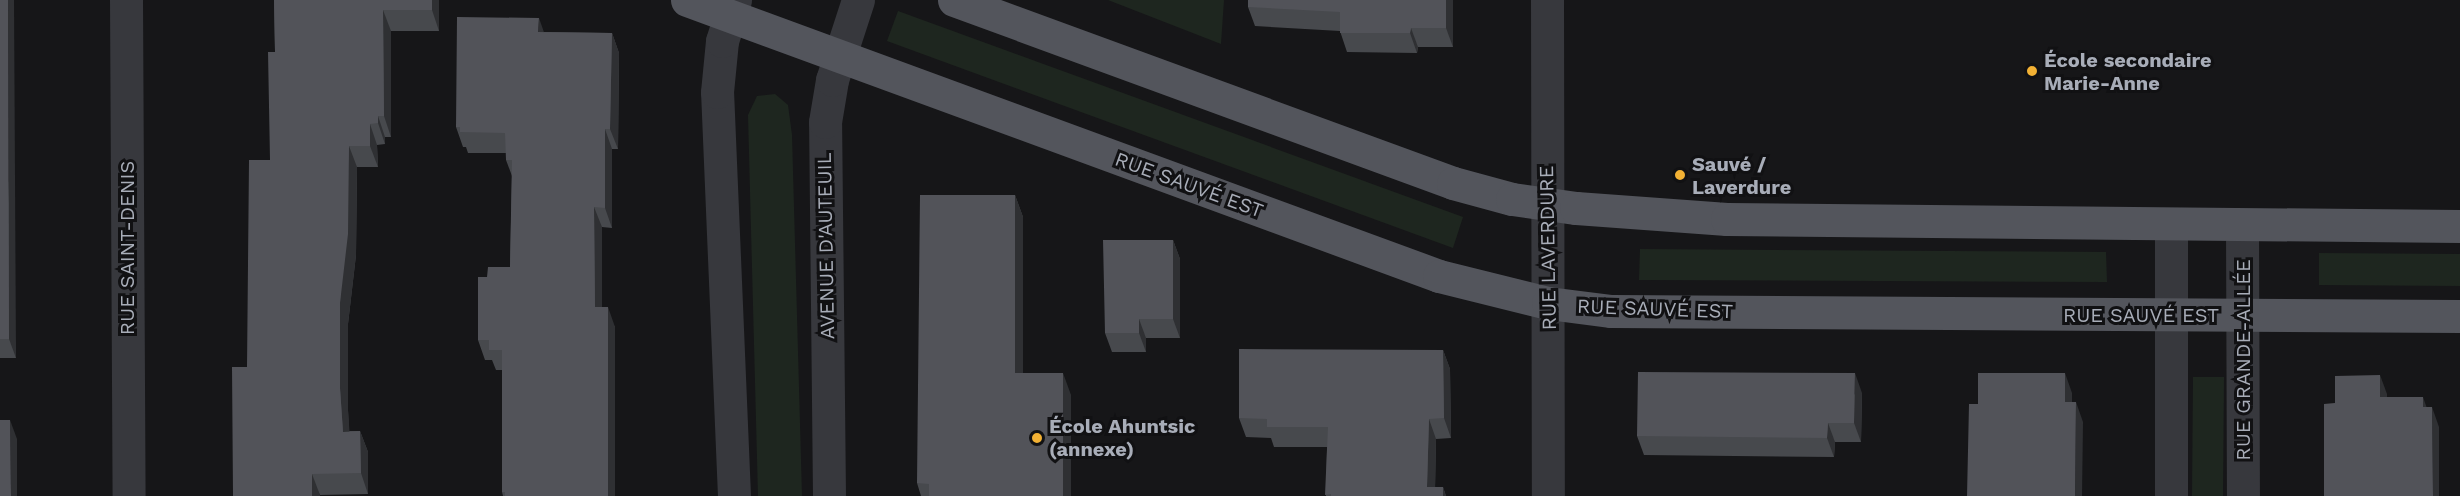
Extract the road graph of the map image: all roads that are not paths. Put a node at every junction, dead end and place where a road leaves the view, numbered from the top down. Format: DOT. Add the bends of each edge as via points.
graph roads {
  1 [pos="126,0"];
  2 [pos="687,0"];
  3 [pos="858,0"];
  4 [pos="954,0"];
  5 [pos="1547,0"];
  6 [pos="733,8"];
  7 [pos="839,56"];
  8 [pos="1547,203"];
  9 [pos="2171,225"];
  10 [pos="2242,225"];
  11 [pos="2460,226"];
  12 [pos="1548,303"];
  13 [pos="2243,315"];
  14 [pos="2171,316"];
  15 [pos="2460,316"];
  16 [pos="129,496"];
  17 [pos="734,496"];
  18 [pos="829,496"];
  19 [pos="1548,496"];
  20 [pos="2171,496"];
  21 [pos="2242,496"];
  1 -- 16 [label="street, RUE SAINT-DENIS"];
  2 -- 6 [label="main road, RUE SAUVÉ EST"];
  3 -- 7 [label="street, AVENUE D'AUTEUIL"];
  4 -- 8 [label="main road" via="1453,183"];
  5 -- 8 [label="street, RUE LAVERDURE"];
  6 -- 7 [label="main road, RUE SAUVÉ EST"];
  6 -- 17 [label="street" via="718,58 717,92"];
  7 -- 12 [label="main road, RUE SAUVÉ EST" via="1439,276"];
  7 -- 18 [label="street, AVENUE D'AUTEUIL" via="825,122"];
  8 -- 9 [label="main road" via="1617,213 1727,219"];
  8 -- 12 [label="street, RUE LAVERDURE"];
  9 -- 10 [label="main road"];
  9 -- 14 [label="street"];
  10 -- 11 [label="main road"];
  10 -- 13 [label="street, RUE GRANDE-ALLÉE"];
  12 -- 14 [label="main road, RUE SAUVÉ EST" via="1611,311"];
  12 -- 19 [label="street, RUE LAVERDURE"];
  13 -- 14 [label="main road, RUE SAUVÉ EST"];
  13 -- 15 [label="main road, RUE SAUVÉ EST"];
  13 -- 21 [label="street, RUE GRANDE-ALLÉE"];
  14 -- 20 [label="street"];
}
